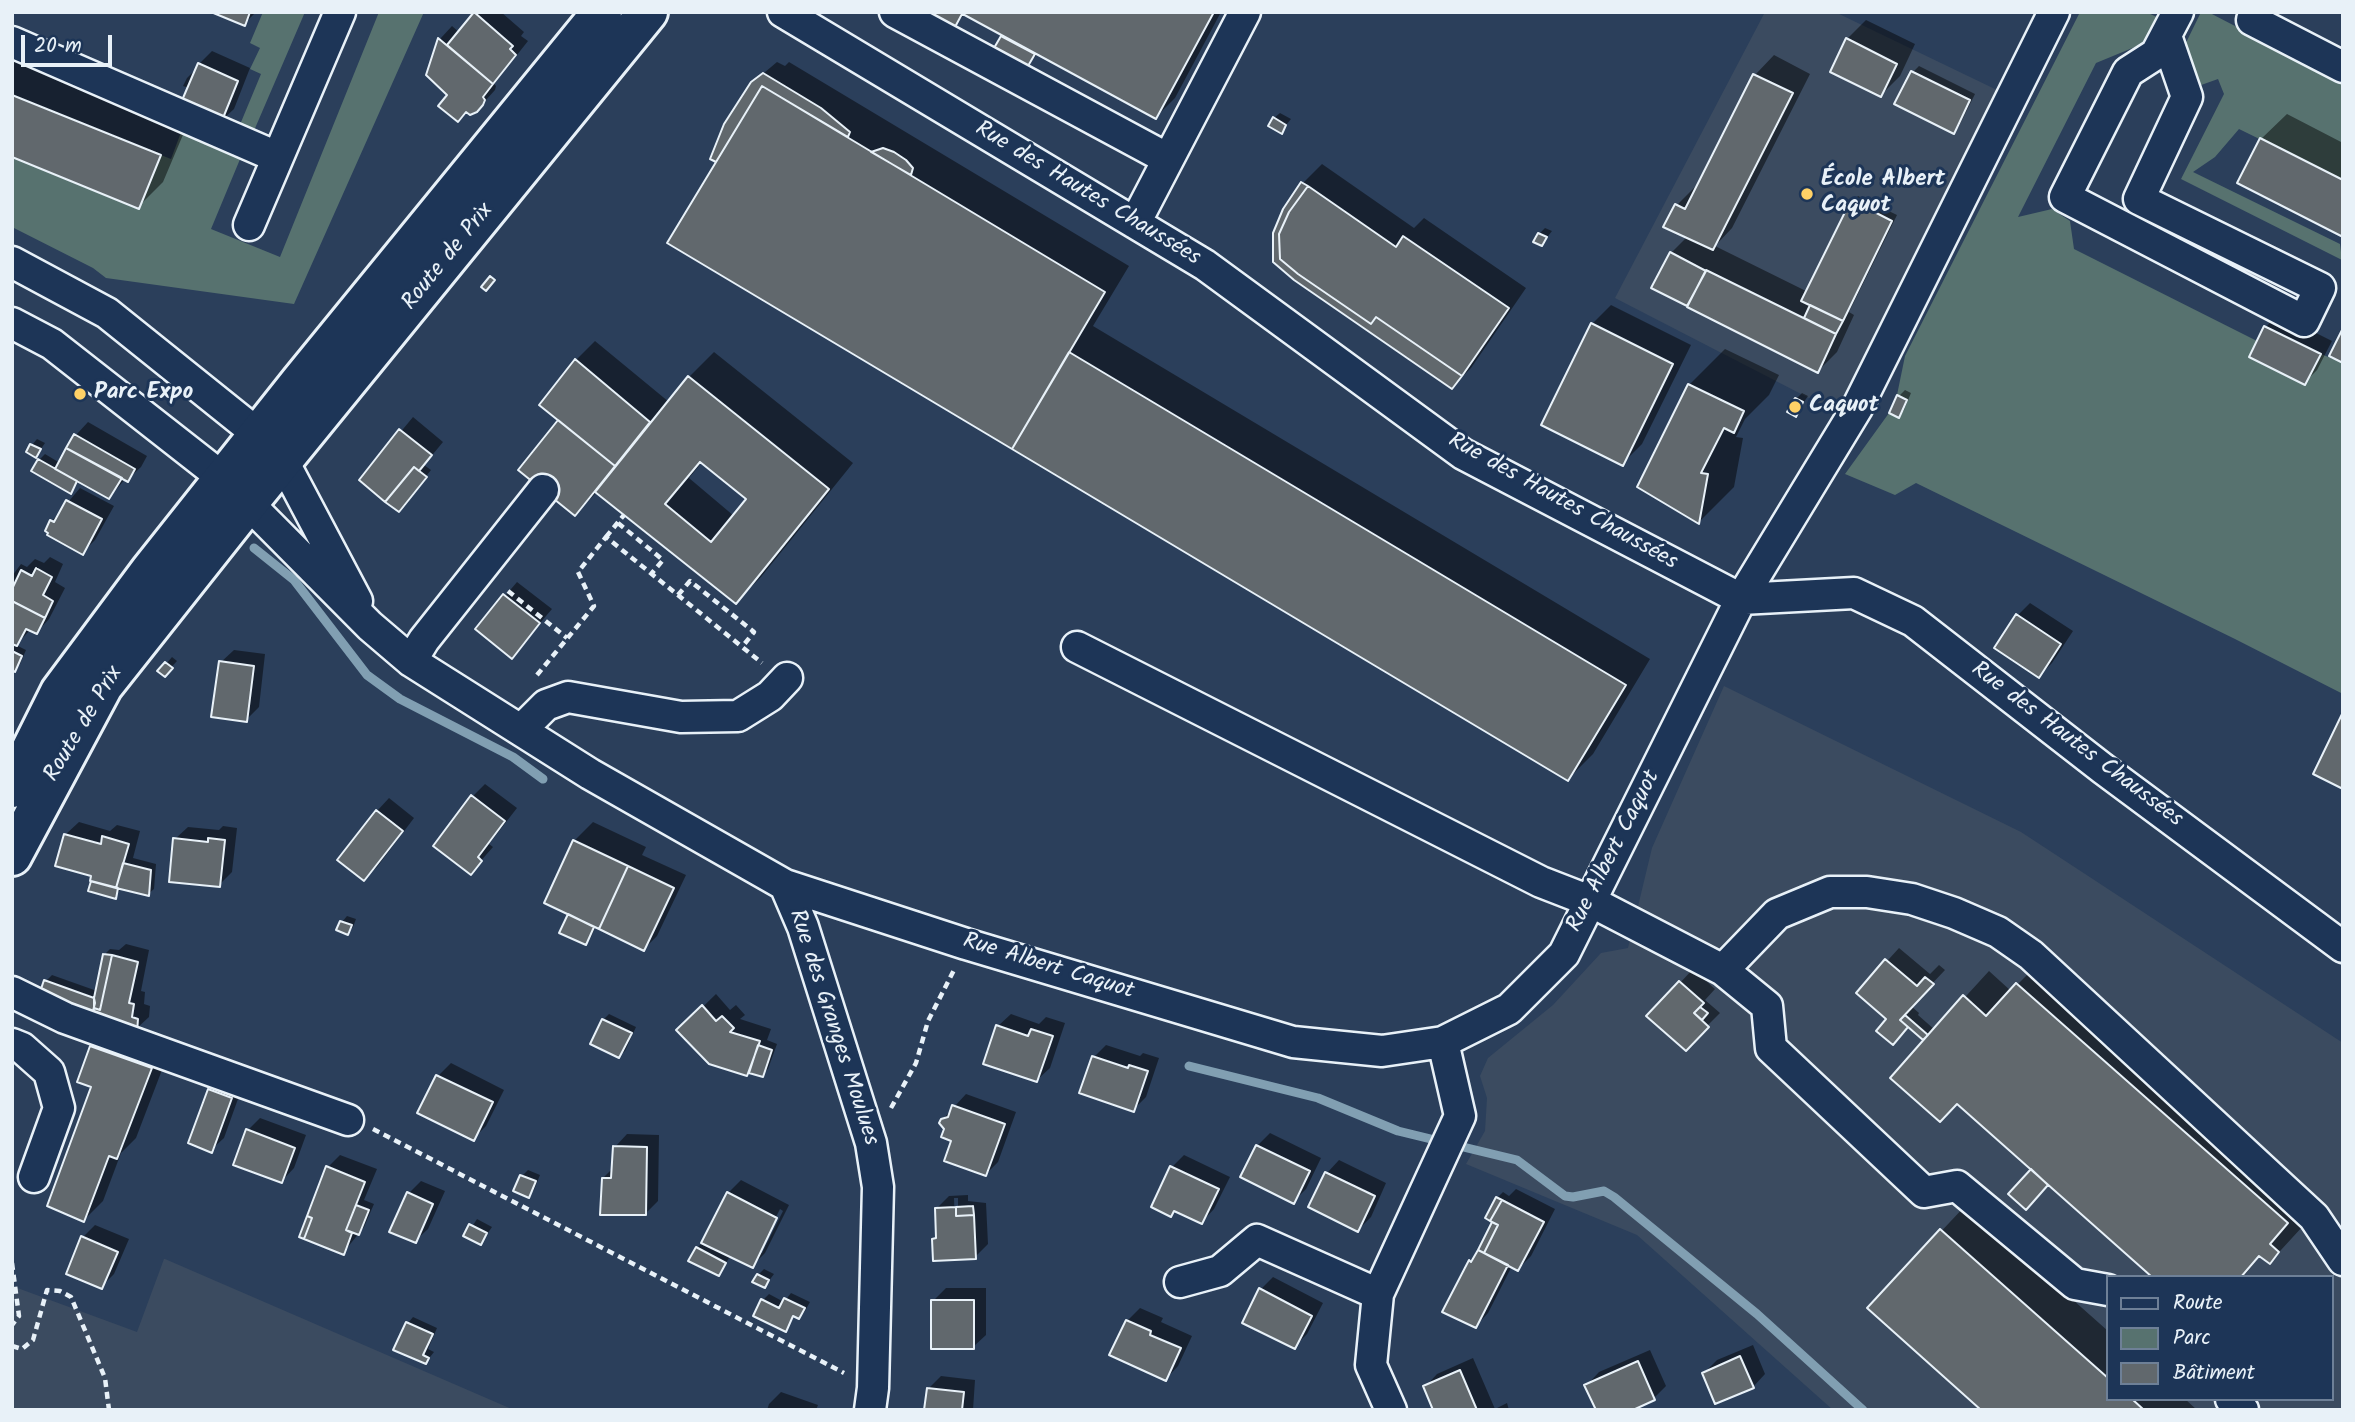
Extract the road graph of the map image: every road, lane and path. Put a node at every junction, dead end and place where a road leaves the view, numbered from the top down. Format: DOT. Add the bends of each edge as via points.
graph roads {
  1 [pos="340,12"];
  2 [pos="602,12"];
  3 [pos="649,12"];
  4 [pos="783,12"];
  5 [pos="895,12"];
  6 [pos="1245,12"];
  7 [pos="2054,12"];
  8 [pos="2252,20"];
  9 [pos="826,23"];
  10 [pos="2172,24"];
  11 [pos="12,42"];
  12 [pos="2343,67"];
  13 [pos="277,157"];
  14 [pos="1168,159"];
  15 [pos="1135,223"];
  16 [pos="249,225"];
  17 [pos="12,262"];
  18 [pos="12,323"];
  19 [pos="271,448"];
  20 [pos="543,490"];
  21 [pos="235,491"];
  22 [pos="624,515"];
  23 [pos="618,523"];
  24 [pos="606,537"];
  25 [pos="652,573"];
  26 [pos="508,592"];
  27 [pos="678,595"];
  28 [pos="1741,599"];
  29 [pos="370,626"];
  30 [pos="567,638"];
  31 [pos="742,647"];
  32 [pos="1077,647"];
  33 [pos="411,661"];
  34 [pos="535,678"];
  35 [pos="787,678"];
  36 [pos="521,730"];
  37 [pos="12,788"];
  38 [pos="12,856"];
  39 [pos="785,885"];
  40 [pos="1590,901"];
  41 [pos="966,944"];
  42 [pos="2343,947"];
  43 [pos="1723,970"];
  44 [pos="12,992"];
  45 [pos="1443,1042"];
  46 [pos="12,1044"];
  47 [pos="348,1120"];
  48 [pos="871,1143"];
  49 [pos="34,1177"];
  50 [pos="2343,1259"];
  51 [pos="12,1263"];
  52 [pos="1180,1282"];
  53 [pos="2106,1290"];
  54 [pos="1378,1294"];
  55 [pos="12,1325"];
  56 [pos="12,1346"];
  57 [pos="872,1399"];
  58 [pos="109,1410"];
  59 [pos="1391,1410"];
  1 -- 13 [label="street"];
  2 -- 19 [label="main road, Route de Prix"];
  3 -- 19 [label="main road, Route de Prix"];
  4 -- 9 [label="street, Rue des Hautes Chaussées"];
  5 -- 14 [label="street"];
  6 -- 14 [label="street"];
  7 -- 28 [label="street, Rue Albert Caquot" via="1857,408"];
  8 -- 12 [label="street"];
  9 -- 15 [label="street, Rue des Hautes Chaussées"];
  10 -- 10 [label="street" via="2188,97 2139,199 2320,288 2304,321 2065,197 2128,72 2156,54"];
  11 -- 13 [label="street"];
  13 -- 16 [label="street"];
  14 -- 15 [label="street"];
  15 -- 28 [label="street, Rue des Hautes Chaussées" via="1205,265 1463,454"];
  17 -- 19 [label="street" via="107,313"];
  18 -- 21 [label="street, Rue des Granges Moulues" via="52,344"];
  19 -- 21 [label="main road, Route de Prix"];
  19 -- 29 [label="street, Rue des Granges Moulues"];
  20 -- 33 [label="street"];
  21 -- 29 [label="street, Rue des Granges Moulues"];
  21 -- 37 [label="main road, Route de Prix" via="150,571 60,692"];
  21 -- 38 [label="main road, Route de Prix" via="103,686"];
  22 -- 23 [label="path"];
  23 -- 24 [label="path"];
  23 -- 25 [label="path" via="663,560"];
  24 -- 25 [label="path"];
  24 -- 30 [label="path" via="578,572 594,606"];
  25 -- 27 [label="path"];
  26 -- 30 [label="path"];
  27 -- 31 [label="path"];
  27 -- 31 [label="path" via="690,581 754,632"];
  28 -- 40 [label="street, Rue Albert Caquot"];
  28 -- 42 [label="street, Rue des Hautes Chaussées" via="1854,593 1913,621"];
  29 -- 33 [label="street, Rue des Granges Moulues"];
  30 -- 34 [label="path"];
  31 -- 35 [label="path"];
  32 -- 40 [label="street" via="1541,882"];
  33 -- 36 [label="street, Rue des Granges Moulues"];
  35 -- 36 [label="street" via="770,696 738,716 681,717 568,697 546,705"];
  36 -- 39 [label="street, Rue des Granges Moulues"];
  39 -- 41 [label="street, Rue Albert Caquot"];
  39 -- 48 [label="street, Rue des Granges Moulues" via="803,927"];
  40 -- 43 [label="street"];
  40 -- 45 [label="street, Rue Albert Caquot" via="1564,954 1509,1009"];
  41 -- 45 [label="street, Rue Albert Caquot" via="1293,1042 1382,1051"];
  41 -- 48 [label="path" via="928,1021 916,1063"];
  43 -- 50 [label="street" via="1777,914 1830,892 1912,899 1998,932 2031,955 2314,1217"];
  43 -- 53 [label="street" via="1767,1006 1770,1048 1924,1192 1957,1186 2075,1284"];
  44 -- 47 [label="street" via="65,1018"];
  45 -- 54 [label="street" via="1460,1116"];
  46 -- 49 [label="street" via="49,1072 60,1108"];
  47 -- 57 [label="path" via="379,1132"];
  48 -- 57 [label="street, Rue des Granges Moulues" via="878,1187"];
  51 -- 55 [label="path" via="19,1316"];
  52 -- 54 [label="street" via="1220,1271 1257,1240"];
  54 -- 59 [label="street" via="1371,1365"];
  56 -- 58 [label="path" via="22,1349 33,1340 47,1290 71,1297 105,1378"];
}
